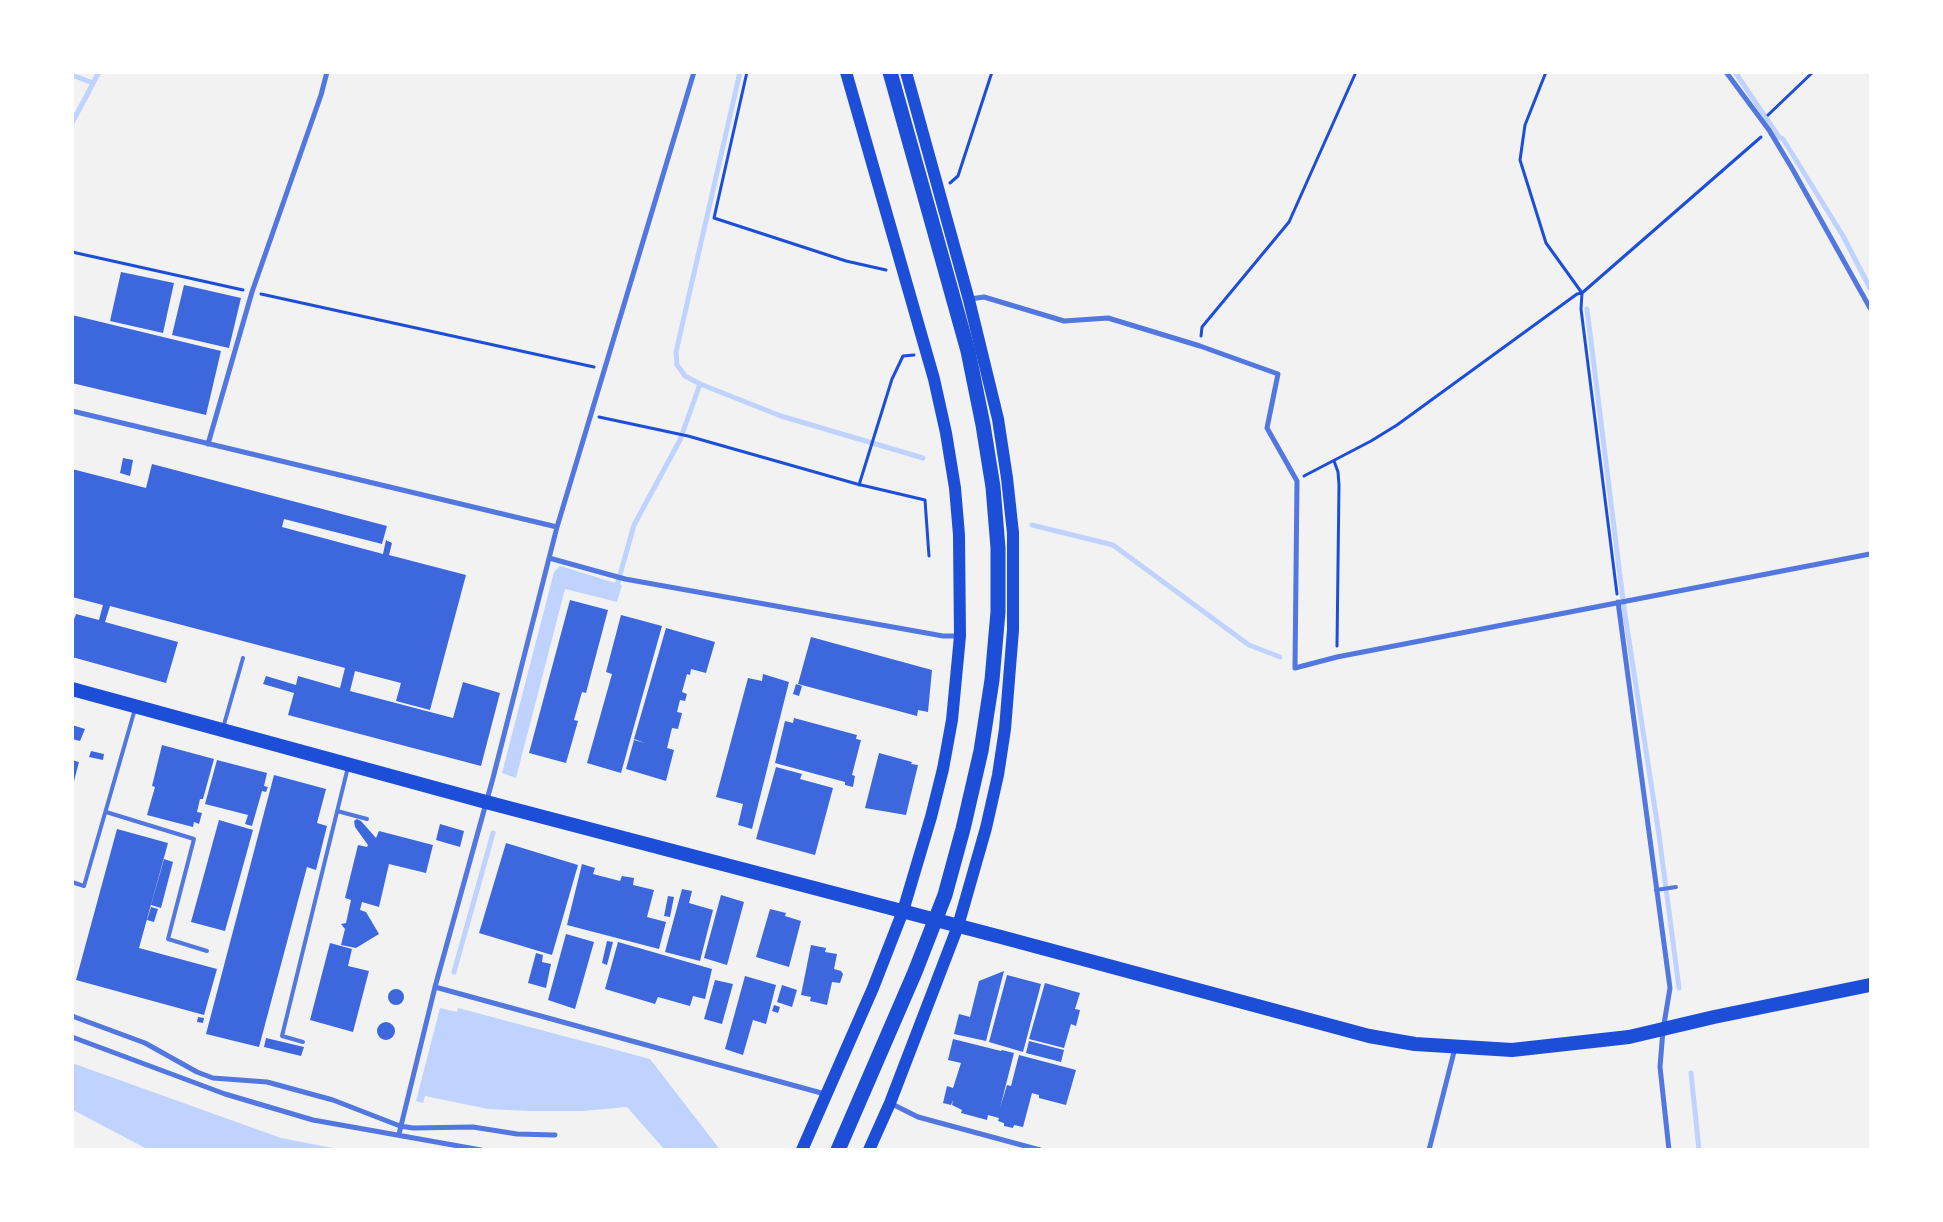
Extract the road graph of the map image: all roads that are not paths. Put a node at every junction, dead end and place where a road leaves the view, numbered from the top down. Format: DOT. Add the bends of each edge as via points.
graph roads {
  1 [pos="327,72"];
  2 [pos="694,72"];
  3 [pos="846,72"];
  4 [pos="890,72"];
  5 [pos="906,72"];
  6 [pos="1726,72"];
  7 [pos="969,300"];
  8 [pos="1870,308"];
  9 [pos="72,411"];
  10 [pos="208,444"];
  11 [pos="557,526"];
  12 [pos="1870,554"];
  13 [pos="549,558"];
  14 [pos="1618,602"];
  15 [pos="960,636"];
  16 [pos="243,658"];
  17 [pos="72,689"];
  18 [pos="136,707"];
  19 [pos="223,730"];
  20 [pos="348,765"];
  21 [pos="486,802"];
  22 [pos="337,811"];
  23 [pos="106,812"];
  24 [pos="367,819"];
  25 [pos="72,882"];
  26 [pos="1676,887"];
  27 [pos="1656,890"];
  28 [pos="902,912"];
  29 [pos="958,926"];
  30 [pos="207,952"];
  31 [pos="1870,985"];
  32 [pos="435,987"];
  33 [pos="72,1016"];
  34 [pos="1663,1030"];
  35 [pos="72,1036"];
  36 [pos="303,1042"];
  37 [pos="1455,1048"];
  38 [pos="197,1072"];
  39 [pos="194,1082"];
  40 [pos="826,1095"];
  41 [pos="890,1103"];
  42 [pos="400,1126"];
  43 [pos="399,1134"];
  44 [pos="554,1135"];
  45 [pos="481,1150"];
  46 [pos="802,1150"];
  47 [pos="838,1150"];
  48 [pos="869,1150"];
  49 [pos="1040,1150"];
  50 [pos="1429,1150"];
  51 [pos="1670,1150"];
  1 -- 10 [label="street" via="252,292"];
  2 -- 11 [label="street"];
  3 -- 15 [label="main road" via="927,354 946,432 959,535"];
  4 -- 47 [label="highway" via="968,351 983,425 998,548 998,612 981,751 945,895"];
  5 -- 7 [label="main road"];
  6 -- 8 [label="street" via="1769,130"];
  7 -- 14 [label="street" via="984,297 1064,321 1108,318 1278,374 1267,428 1297,481 1295,668"];
  7 -- 29 [label="main road" via="998,420 1007,478 1012,533 1013,630 998,775"];
  9 -- 10 [label="street"];
  10 -- 11 [label="street"];
  11 -- 13 [label="street"];
  12 -- 14 [label="street"];
  13 -- 15 [label="street" via="625,579 943,636"];
  13 -- 21 [label="street"];
  14 -- 27 [label="street"];
  15 -- 28 [label="main road" via="952,720 932,817"];
  16 -- 19 [label="lane"];
  17 -- 18 [label="highway"];
  18 -- 19 [label="highway"];
  18 -- 23 [label="lane"];
  19 -- 20 [label="highway"];
  20 -- 21 [label="highway"];
  20 -- 22 [label="lane"];
  21 -- 28 [label="highway"];
  21 -- 32 [label="street"];
  22 -- 24 [label="lane"];
  22 -- 36 [label="lane" via="282,1036"];
  23 -- 25 [label="lane" via="84,886"];
  23 -- 30 [label="lane" via="194,840 168,939"];
  26 -- 27 [label="lane"];
  27 -- 34 [label="street" via="1670,988"];
  28 -- 29 [label="highway"];
  28 -- 40 [label="main road"];
  29 -- 37 [label="highway" via="1369,1036"];
  29 -- 41 [label="main road"];
  31 -- 34 [label="highway" via="1714,1016"];
  32 -- 40 [label="street"];
  32 -- 42 [label="street"];
  33 -- 38 [label="street" via="144,1043"];
  34 -- 37 [label="highway" via="1512,1050"];
  34 -- 51 [label="street" via="1660,1067"];
  35 -- 39 [label="street"];
  37 -- 50 [label="street"];
  38 -- 39 [label="street"];
  38 -- 42 [label="street" via="213,1078 267,1082 333,1100"];
  39 -- 43 [label="street" via="313,1120"];
  40 -- 46 [label="main road"];
  41 -- 48 [label="main road"];
  41 -- 49 [label="street" via="918,1117"];
  42 -- 43 [label="street"];
  42 -- 44 [label="street" via="473,1127 518,1134"];
  43 -- 45 [label="street"];
}
